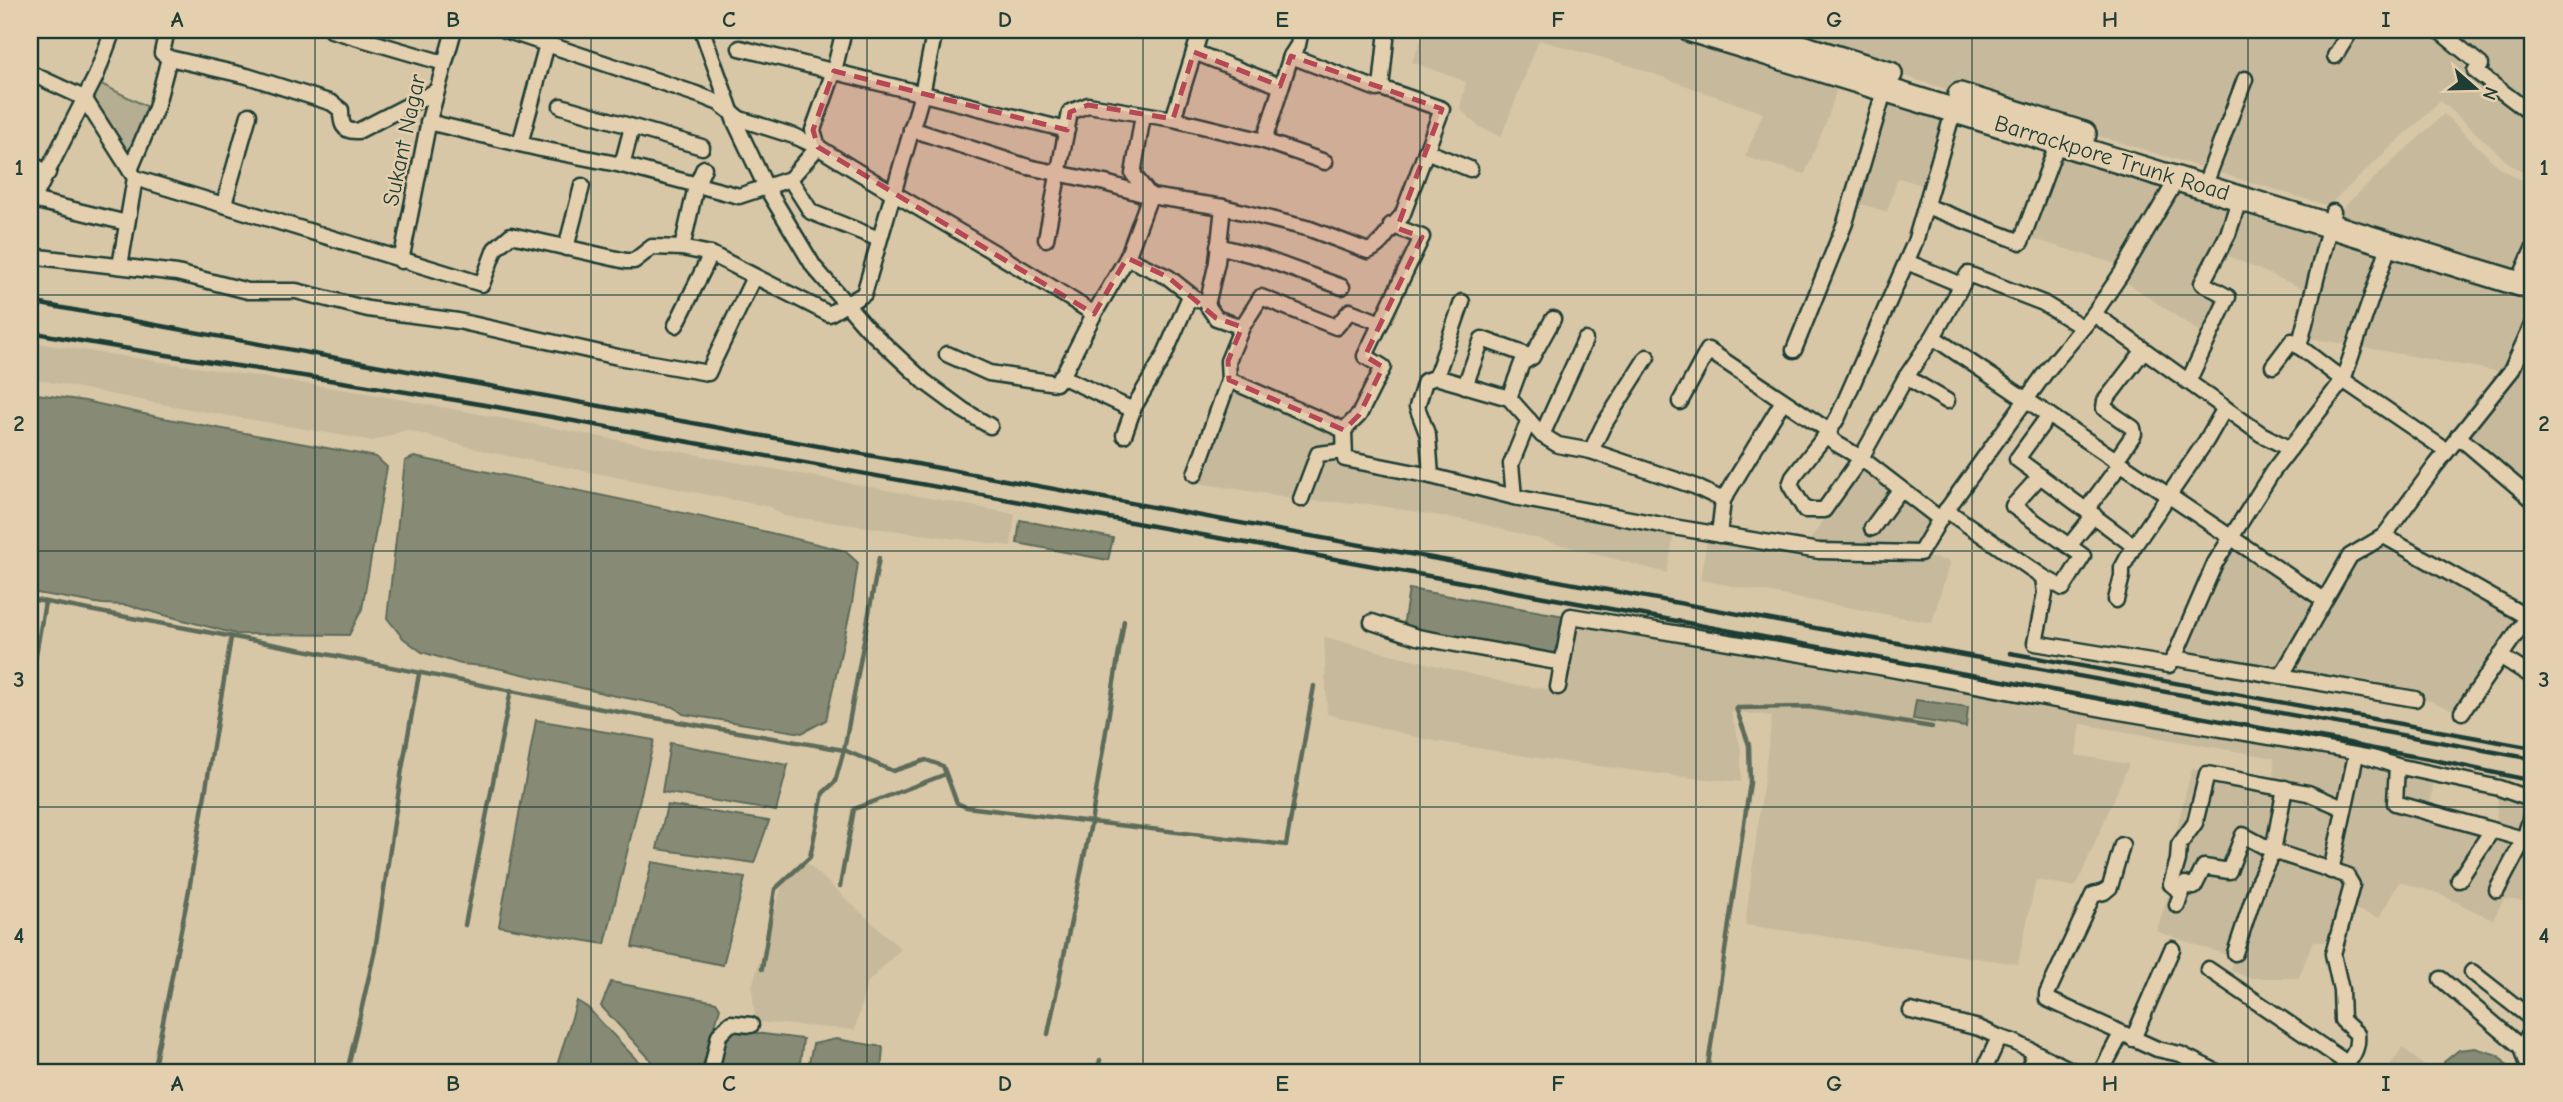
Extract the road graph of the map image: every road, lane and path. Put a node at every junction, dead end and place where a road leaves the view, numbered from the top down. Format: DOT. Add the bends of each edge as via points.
graph roads {
  1 [pos="113,30"];
  2 [pos="167,30"];
  3 [pos="331,30"];
  4 [pos="454,30"];
  5 [pos="505,30"];
  6 [pos="702,30"];
  7 [pos="844,30"];
  8 [pos="935,30"];
  9 [pos="1201,30"];
  10 [pos="1301,30"];
  11 [pos="1387,30"];
  12 [pos="1691,30"];
  13 [pos="1742,30"];
  14 [pos="2351,30"];
  15 [pos="2438,30"];
  16 [pos="547,44"];
  17 [pos="740,48"];
  18 [pos="1194,52"];
  19 [pos="1291,56"];
  20 [pos="2335,56"];
  21 [pos="169,58"];
  22 [pos="444,63"];
  23 [pos="834,71"];
  24 [pos="30,73"];
  25 [pos="2245,79"];
  26 [pos="1280,86"];
  27 [pos="1381,88"];
  28 [pos="1885,88"];
  29 [pos="436,91"];
  30 [pos="922,94"];
  31 [pos="84,98"];
  32 [pos="561,106"];
  33 [pos="1954,109"];
  34 [pos="732,113"];
  35 [pos="1143,114"];
  36 [pos="248,115"];
  37 [pos="2533,115"];
  38 [pos="1173,119"];
  39 [pos="428,122"];
  40 [pos="632,127"];
  41 [pos="911,129"];
  42 [pos="1067,131"];
  43 [pos="1264,141"];
  44 [pos="2057,142"];
  45 [pos="520,144"];
  46 [pos="702,147"];
  47 [pos="818,147"];
  48 [pos="1426,150"];
  49 [pos="1325,162"];
  50 [pos="30,163"];
  51 [pos="622,165"];
  52 [pos="704,168"];
  53 [pos="1470,169"];
  54 [pos="48,173"];
  55 [pos="133,174"];
  56 [pos="1058,174"];
  57 [pos="790,179"];
  58 [pos="2176,179"];
  59 [pos="2206,180"];
  60 [pos="582,186"];
  61 [pos="696,186"];
  62 [pos="766,187"];
  63 [pos="892,195"];
  64 [pos="1150,196"];
  65 [pos="2240,197"];
  66 [pos="32,203"];
  67 [pos="224,204"];
  68 [pos="1926,206"];
  69 [pos="1223,207"];
  70 [pos="2331,218"];
  71 [pos="127,223"];
  72 [pos="1391,225"];
  73 [pos="879,239"];
  74 [pos="1046,239"];
  75 [pos="2390,243"];
  76 [pos="1219,246"];
  77 [pos="566,248"];
  78 [pos="682,248"];
  79 [pos="2533,249"];
  80 [pos="711,254"];
  81 [pos="30,257"];
  82 [pos="1127,258"];
  83 [pos="401,261"];
  84 [pos="1907,262"];
  85 [pos="120,266"];
  86 [pos="754,276"];
  87 [pos="2530,278"];
  88 [pos="1962,285"];
  89 [pos="1342,286"];
  90 [pos="1190,296"];
  91 [pos="1462,302"];
  92 [pos="847,305"];
  93 [pos="1206,305"];
  94 [pos="1094,314"];
  95 [pos="2094,314"];
  96 [pos="1553,319"];
  97 [pos="1381,323"];
  98 [pos="2533,323"];
  99 [pos="676,325"];
  100 [pos="1242,327"];
  101 [pos="2082,327"];
  102 [pos="1933,337"];
  103 [pos="1585,340"];
  104 [pos="2299,347"];
  105 [pos="1794,350"];
  106 [pos="2144,350"];
  107 [pos="947,354"];
  108 [pos="1532,357"];
  109 [pos="1647,357"];
  110 [pos="2273,366"];
  111 [pos="1061,376"];
  112 [pos="1436,377"];
  113 [pos="1906,377"];
  114 [pos="1229,380"];
  115 [pos="2343,380"];
  116 [pos="2188,382"];
  117 [pos="1465,386"];
  118 [pos="1509,398"];
  119 [pos="2027,400"];
  120 [pos="1783,401"];
  121 [pos="1947,401"];
  122 [pos="1680,402"];
  123 [pos="2225,408"];
  124 [pos="1133,410"];
  125 [pos="2049,415"];
  126 [pos="1529,420"];
  127 [pos="990,426"];
  128 [pos="1344,430"];
  129 [pos="1829,431"];
  130 [pos="1125,435"];
  131 [pos="1542,435"];
  132 [pos="2458,436"];
  133 [pos="2290,449"];
  134 [pos="1344,451"];
  135 [pos="1591,451"];
  136 [pos="2447,452"];
  137 [pos="1861,458"];
  138 [pos="2119,461"];
  139 [pos="1195,474"];
  140 [pos="1431,476"];
  141 [pos="2040,476"];
  142 [pos="1900,490"];
  143 [pos="2169,495"];
  144 [pos="1514,497"];
  145 [pos="2533,498"];
  146 [pos="1301,499"];
  147 [pos="1723,500"];
  148 [pos="2090,512"];
  149 [pos="1943,514"];
  150 [pos="1872,528"];
  151 [pos="1719,535"];
  152 [pos="2384,536"];
  153 [pos="2231,537"];
  154 [pos="2134,545"];
  155 [pos="2069,546"];
  156 [pos="2043,577"];
  157 [pos="2116,600"];
  158 [pos="2325,600"];
  159 [pos="2530,613"];
  160 [pos="1372,622"];
  161 [pos="2500,656"];
  162 [pos="2174,658"];
  163 [pos="1562,663"];
  164 [pos="2282,675"];
  165 [pos="2533,677"];
  166 [pos="1558,687"];
  167 [pos="2415,699"];
  168 [pos="2462,712"];
  169 [pos="2356,755"];
  170 [pos="2397,766"];
  171 [pos="2285,789"];
  172 [pos="2533,800"];
  173 [pos="2343,808"];
  174 [pos="2533,810"];
  175 [pos="2492,830"];
  176 [pos="2528,841"];
  177 [pos="2122,845"];
  178 [pos="2273,850"];
  179 [pos="2331,871"];
  180 [pos="2459,880"];
  181 [pos="2497,890"];
  182 [pos="2172,950"];
  183 [pos="2235,953"];
  184 [pos="2208,969"];
  185 [pos="2472,972"];
  186 [pos="2441,979"];
  187 [pos="1911,1012"];
  188 [pos="2533,1020"];
  189 [pos="751,1025"];
  190 [pos="2533,1029"];
  191 [pos="2127,1036"];
  192 [pos="2001,1038"];
  193 [pos="2521,1047"];
  194 [pos="2035,1053"];
  195 [pos="2343,1068"];
  196 [pos="711,1072"];
  197 [pos="1983,1072"];
  198 [pos="2027,1072"];
  199 [pos="2075,1072"];
  200 [pos="2101,1072"];
  201 [pos="2217,1072"];
  202 [pos="2529,1072"];
  1 -- 31 [label="street"];
  2 -- 21 [label="street" via="162,53"];
  3 -- 22 [label="street"];
  4 -- 22 [label="street, Sukant Nagar"];
  5 -- 16 [label="street"];
  6 -- 34 [label="street"];
  7 -- 23 [label="street"];
  8 -- 30 [label="street"];
  9 -- 18 [label="street"];
  10 -- 19 [label="street"];
  11 -- 27 [label="street"];
  12 -- 28 [label="main road, Barrackpore Trunk Road"];
  13 -- 59 [label="main road, Barrackpore Trunk Road" via="2008,109"];
  14 -- 20 [label="street"];
  15 -- 37 [label="street"];
  16 -- 34 [label="street" via="699,95"];
  16 -- 45 [label="street"];
  17 -- 23 [label="street"];
  18 -- 26 [label="street"];
  18 -- 38 [label="street"];
  19 -- 26 [label="street"];
  19 -- 27 [label="street"];
  21 -- 29 [label="street" via="332,103 341,110 341,123 350,131"];
  21 -- 55 [label="street"];
  22 -- 29 [label="street, Sukant Nagar"];
  23 -- 30 [label="street"];
  23 -- 47 [label="street" via="813,130"];
  24 -- 31 [label="street"];
  25 -- 59 [label="street"];
  26 -- 43 [label="street"];
  27 -- 48 [label="street" via="1442,109"];
  28 -- 33 [label="main road, Barrackpore Trunk Road"];
  28 -- 105 [label="street" via="1845,223"];
  29 -- 39 [label="street, Sukant Nagar"];
  30 -- 41 [label="street"];
  30 -- 42 [label="street"];
  31 -- 54 [label="street"];
  31 -- 55 [label="street"];
  32 -- 40 [label="street"];
  33 -- 44 [label="main road, Barrackpore Trunk Road"];
  33 -- 68 [label="street"];
  34 -- 47 [label="street"];
  34 -- 62 [label="street"];
  35 -- 38 [label="street"];
  35 -- 42 [label="street" via="1088,106 1070,112"];
  35 -- 64 [label="street" via="1133,174"];
  36 -- 67 [label="street"];
  38 -- 43 [label="street"];
  39 -- 45 [label="street"];
  39 -- 83 [label="street, Sukant Nagar"];
  40 -- 46 [label="street"];
  40 -- 51 [label="street"];
  41 -- 56 [label="street"];
  41 -- 63 [label="street"];
  42 -- 56 [label="street"];
  43 -- 49 [label="street"];
  44 -- 58 [label="main road, Barrackpore Trunk Road"];
  44 -- 68 [label="street" via="2021,242"];
  45 -- 51 [label="street"];
  47 -- 57 [label="street"];
  47 -- 63 [label="street"];
  48 -- 53 [label="street"];
  48 -- 72 [label="street" via="1402,216"];
  50 -- 54 [label="street"];
  51 -- 61 [label="street"];
  52 -- 61 [label="street"];
  54 -- 66 [label="street"];
  55 -- 67 [label="street"];
  55 -- 71 [label="street"];
  56 -- 64 [label="street"];
  56 -- 74 [label="street"];
  57 -- 62 [label="street"];
  57 -- 73 [label="street" via="811,212"];
  58 -- 59 [label="main road, Barrackpore Trunk Road"];
  58 -- 95 [label="street"];
  59 -- 65 [label="main road, Barrackpore Trunk Road"];
  59 -- 70 [label="main road, Barrackpore Trunk Road"];
  60 -- 77 [label="street"];
  61 -- 62 [label="street" via="739,196"];
  61 -- 78 [label="street"];
  62 -- 92 [label="street" via="814,267"];
  63 -- 73 [label="street"];
  63 -- 94 [label="street"];
  64 -- 69 [label="street"];
  64 -- 82 [label="street"];
  65 -- 70 [label="main road, Barrackpore Trunk Road"];
  65 -- 116 [label="street" via="2228,234 2202,283 2228,298"];
  66 -- 71 [label="street"];
  67 -- 83 [label="street"];
  68 -- 84 [label="street"];
  69 -- 72 [label="street" via="1310,229 1368,251 1377,248"];
  69 -- 76 [label="street"];
  70 -- 75 [label="main road, Barrackpore Trunk Road"];
  70 -- 87 [label="main road, Barrackpore Trunk Road"];
  70 -- 104 [label="street"];
  71 -- 85 [label="street"];
  72 -- 97 [label="street" via="1423,237"];
  73 -- 92 [label="street" via="864,294"];
  75 -- 87 [label="main road, Barrackpore Trunk Road"];
  75 -- 115 [label="street"];
  76 -- 89 [label="street"];
  76 -- 93 [label="street"];
  77 -- 78 [label="street" via="626,261 634,261 652,247"];
  77 -- 83 [label="street" via="511,235 495,249 482,285"];
  78 -- 80 [label="street"];
  79 -- 87 [label="street"];
  80 -- 86 [label="street"];
  80 -- 99 [label="street"];
  81 -- 85 [label="street"];
  82 -- 90 [label="street" via="1168,277"];
  82 -- 94 [label="street"];
  84 -- 88 [label="street"];
  84 -- 129 [label="street"];
  85 -- 86 [label="street" via="177,273 248,291 296,290 368,309 458,321 708,373"];
  86 -- 92 [label="street" via="829,314"];
  88 -- 101 [label="street" via="1968,274 2043,303"];
  88 -- 102 [label="street"];
  90 -- 93 [label="street"];
  90 -- 124 [label="street" via="1164,356"];
  91 -- 112 [label="street"];
  92 -- 127 [label="street" via="925,382"];
  93 -- 100 [label="street" via="1216,318"];
  94 -- 111 [label="street"];
  95 -- 101 [label="street"];
  95 -- 106 [label="street"];
  96 -- 108 [label="street"];
  97 -- 100 [label="street" via="1350,311 1336,327 1261,297"];
  97 -- 128 [label="street" via="1365,356 1383,367 1359,415"];
  98 -- 132 [label="street" via="2511,371"];
  100 -- 114 [label="street" via="1228,361"];
  101 -- 119 [label="street"];
  102 -- 113 [label="street"];
  102 -- 119 [label="street"];
  103 -- 131 [label="street"];
  104 -- 110 [label="street" via="2292,341"];
  104 -- 115 [label="street"];
  106 -- 116 [label="street"];
  106 -- 138 [label="street" via="2105,401 2104,408 2133,428"];
  107 -- 111 [label="street" via="989,373 1056,383"];
  108 -- 117 [label="street" via="1482,339"];
  108 -- 118 [label="street" via="1522,363"];
  109 -- 135 [label="street"];
  111 -- 124 [label="street"];
  112 -- 117 [label="street"];
  112 -- 140 [label="street" via="1425,381 1416,407 1428,436"];
  113 -- 121 [label="street"];
  113 -- 137 [label="street"];
  114 -- 128 [label="street"];
  114 -- 139 [label="street"];
  115 -- 133 [label="street"];
  115 -- 136 [label="street"];
  116 -- 123 [label="street"];
  117 -- 118 [label="street"];
  118 -- 126 [label="street"];
  119 -- 125 [label="street"];
  119 -- 149 [label="street"];
  120 -- 122 [label="street" via="1708,350"];
  120 -- 129 [label="street"];
  120 -- 147 [label="street"];
  123 -- 133 [label="street"];
  123 -- 143 [label="street"];
  124 -- 130 [label="street"];
  125 -- 138 [label="street"];
  125 -- 141 [label="street" via="2017,459"];
  126 -- 131 [label="street"];
  126 -- 144 [label="street" via="1511,464"];
  128 -- 134 [label="street"];
  129 -- 137 [label="street" via="1831,439"];
  129 -- 137 [label="street" via="1790,485 1805,510 1824,510"];
  131 -- 135 [label="street" via="1558,444"];
  132 -- 136 [label="street"];
  132 -- 145 [label="street"];
  133 -- 153 [label="street"];
  134 -- 140 [label="street" via="1345,459"];
  134 -- 146 [label="street" via="1318,454"];
  135 -- 147 [label="street"];
  136 -- 152 [label="street"];
  137 -- 142 [label="street"];
  138 -- 143 [label="street"];
  138 -- 148 [label="street"];
  140 -- 144 [label="street"];
  141 -- 148 [label="street"];
  141 -- 155 [label="street" via="2013,506"];
  142 -- 149 [label="street"];
  142 -- 150 [label="street"];
  143 -- 153 [label="street"];
  143 -- 154 [label="street"];
  144 -- 151 [label="street"];
  147 -- 151 [label="street"];
  148 -- 154 [label="street"];
  148 -- 155 [label="street"];
  149 -- 151 [label="street" via="1920,553 1819,551"];
  149 -- 156 [label="street"];
  152 -- 158 [label="street" via="2350,556"];
  152 -- 159 [label="street"];
  153 -- 158 [label="street"];
  153 -- 162 [label="street"];
  154 -- 157 [label="street" via="2122,568"];
  155 -- 156 [label="street" via="2082,556 2063,588"];
  156 -- 162 [label="street" via="2045,593 2035,643 2169,665"];
  158 -- 164 [label="street"];
  159 -- 161 [label="street"];
  160 -- 163 [label="street" via="1417,637"];
  161 -- 165 [label="street"];
  161 -- 168 [label="street"];
  162 -- 164 [label="street"];
  163 -- 166 [label="street"];
  163 -- 169 [label="street" via="1571,616 1880,667"];
  164 -- 167 [label="street"];
  169 -- 170 [label="street"];
  169 -- 173 [label="street"];
  170 -- 172 [label="street" via="2500,788"];
  170 -- 175 [label="street" via="2395,803"];
  171 -- 173 [label="street"];
  171 -- 178 [label="street"];
  171 -- 178 [label="street" via="2207,774 2195,823 2179,845 2171,884 2180,899 2185,884 2194,887 2204,867 2229,871 2243,835"];
  173 -- 179 [label="street"];
  174 -- 176 [label="street"];
  175 -- 176 [label="street"];
  175 -- 180 [label="street"];
  176 -- 181 [label="street"];
  177 -- 191 [label="street" via="2110,887 2093,895 2046,994 2051,1003"];
  178 -- 179 [label="street"];
  178 -- 183 [label="street"];
  179 -- 195 [label="street" via="2346,875 2352,885 2333,954 2342,1020 2357,1034 2358,1044"];
  182 -- 191 [label="street"];
  184 -- 195 [label="street"];
  185 -- 188 [label="street"];
  186 -- 193 [label="street"];
  187 -- 192 [label="street" via="1979,1028"];
  189 -- 196 [label="street" via="731,1023 719,1035"];
  190 -- 193 [label="street"];
  191 -- 200 [label="street"];
  191 -- 201 [label="street"];
  192 -- 194 [label="street"];
  192 -- 197 [label="street"];
  193 -- 202 [label="street"];
  194 -- 198 [label="street"];
  194 -- 199 [label="street"];
}
